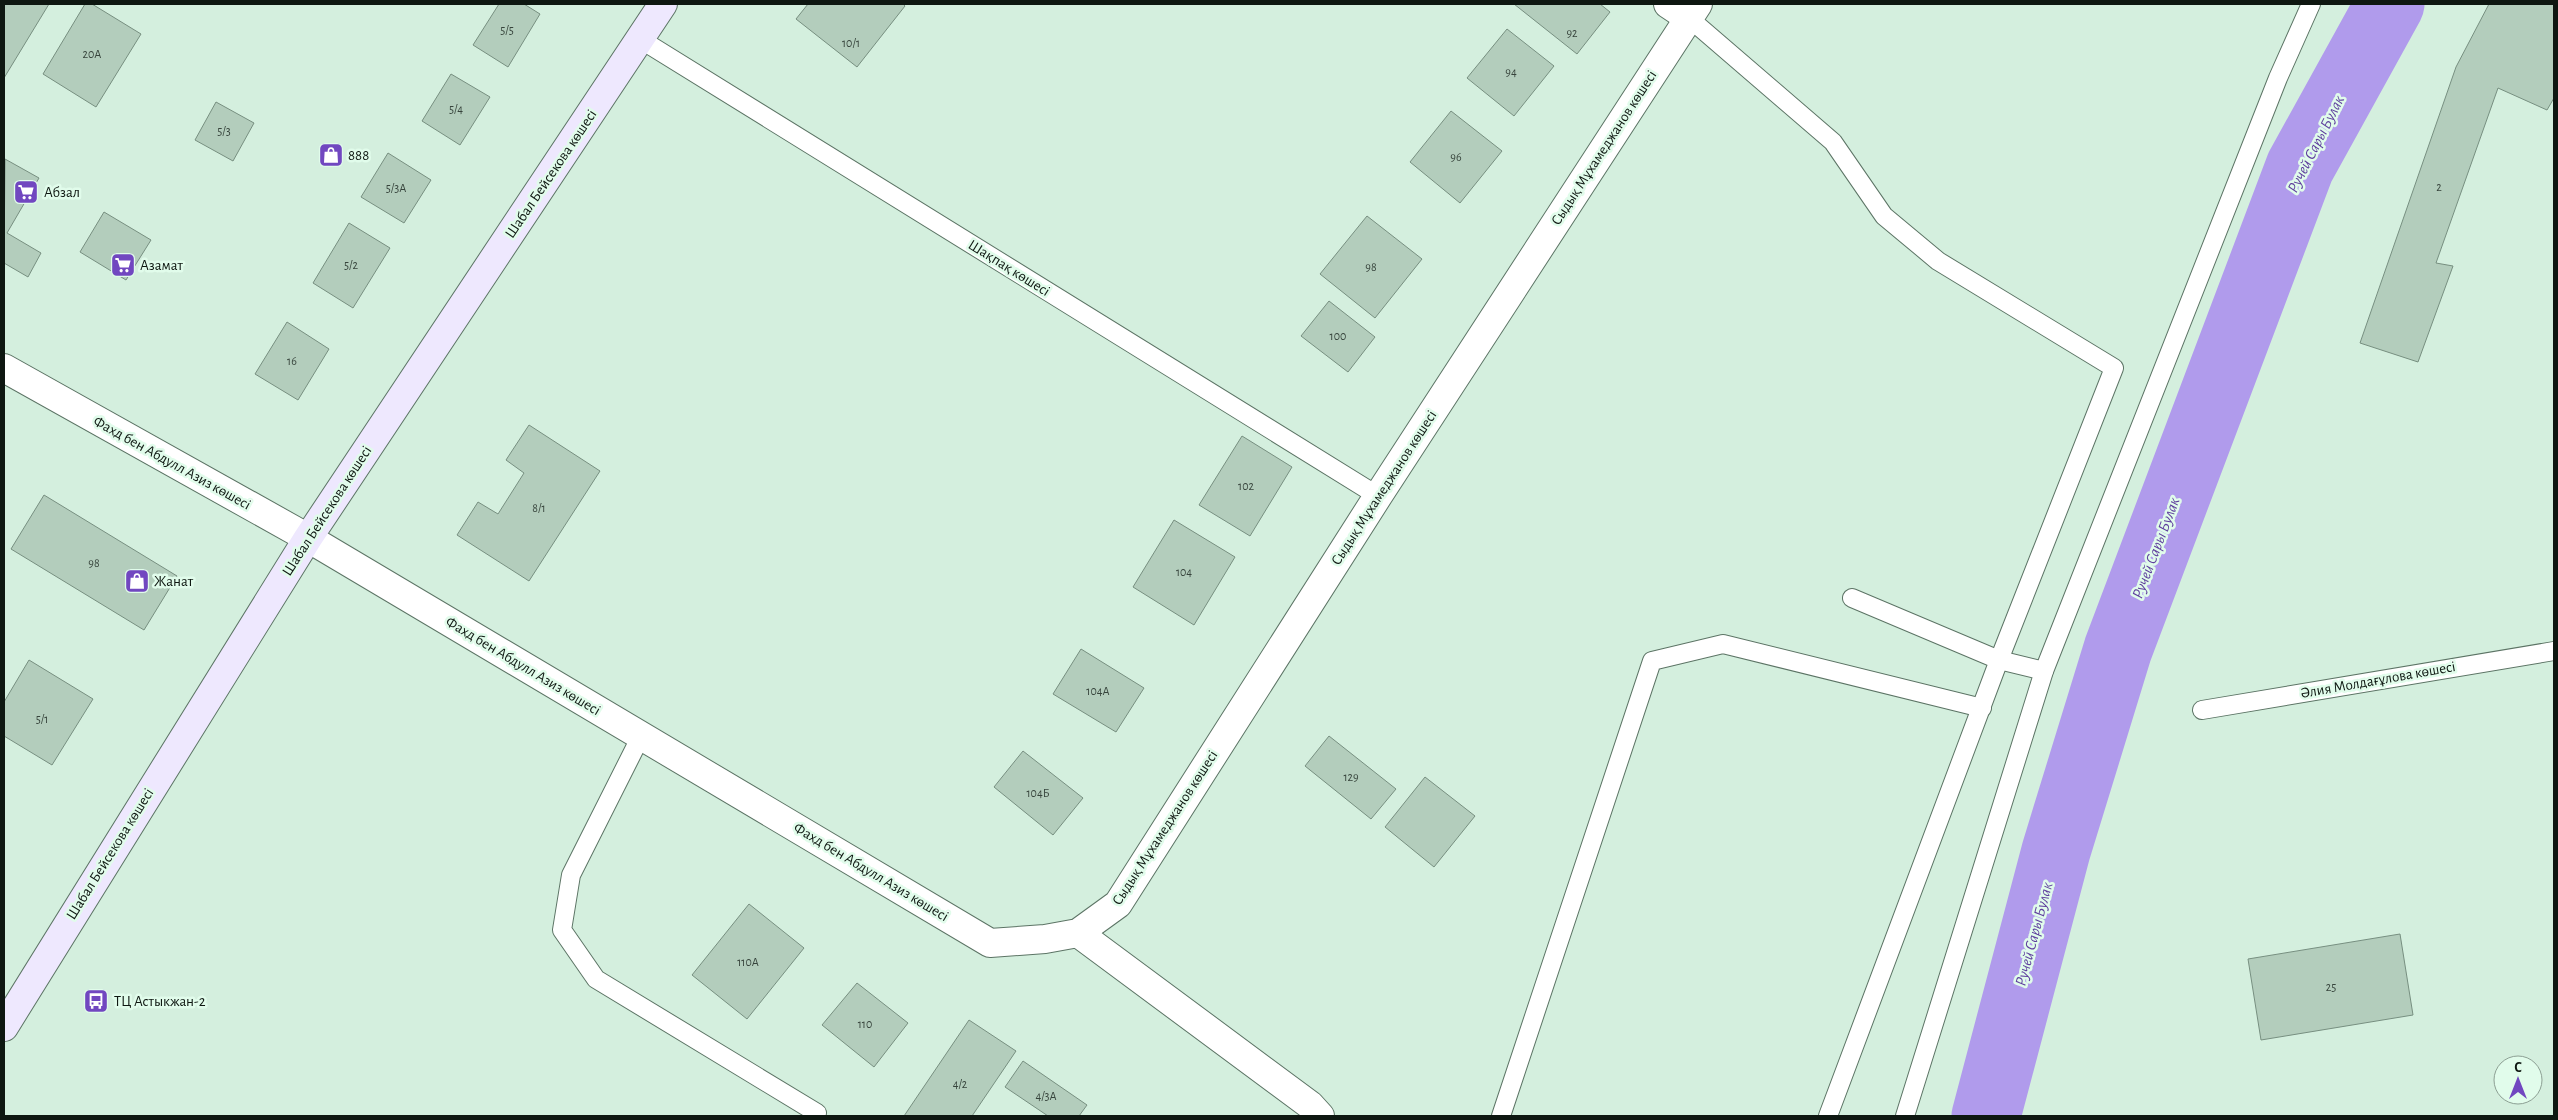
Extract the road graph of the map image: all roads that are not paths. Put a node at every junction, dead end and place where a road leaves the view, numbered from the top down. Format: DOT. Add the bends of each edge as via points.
graph roads {
  1 [pos="663,4"];
  2 [pos="2311,4"];
  3 [pos="1685,8"];
  4 [pos="640,40"];
  5 [pos="4,368"];
  6 [pos="1378,496"];
  7 [pos="308,538"];
  8 [pos="1852,598"];
  9 [pos="2554,651"];
  10 [pos="2000,660"];
  11 [pos="2044,671"];
  12 [pos="1982,708"];
  13 [pos="2202,710"];
  14 [pos="641,736"];
  15 [pos="1078,933"];
  16 [pos="1045,939"];
  17 [pos="4,1027"];
  18 [pos="817,1114"];
  19 [pos="1320,1116"];
  20 [pos="1501,1116"];
  21 [pos="1828,1116"];
  22 [pos="1904,1116"];
  1 -- 4 [label="main road, Шабал Бейсекова көшесі"];
  2 -- 11 [label="lane" via="2274,87"];
  3 -- 6 [label="street, Сыдық Мұхамеджанов көшесі"];
  3 -- 10 [label="lane" via="1833,142 1884,216 1938,261 2114,368"];
  4 -- 6 [label="lane, Шақпақ көшесі"];
  4 -- 7 [label="main road, Шабал Бейсекова көшесі"];
  5 -- 7 [label="street, Фахд бен Абдулл Азиз көшесі"];
  6 -- 15 [label="street, Сыдық Мұхамеджанов көшесі" via="1118,904"];
  7 -- 14 [label="street, Фахд бен Абдулл Азиз көшесі"];
  7 -- 17 [label="main road, Шабал Бейсекова көшесі"];
  8 -- 10 [label="lane"];
  9 -- 13 [label="lane, Әлия Молдағұлова көшесі"];
  10 -- 11 [label="lane"];
  10 -- 12 [label="lane"];
  11 -- 22 [label="lane"];
  12 -- 20 [label="lane" via="1723,644 1652,661"];
  12 -- 21 [label="lane"];
  14 -- 16 [label="street, Фахд бен Абдулл Азиз көшесі" via="990,943"];
  14 -- 18 [label="lane" via="571,875 562,930 596,979"];
  15 -- 16 [label="street, Сыдық Мұхамеджанов көшесі"];
  15 -- 19 [label="street" via="1310,1105"];
}
